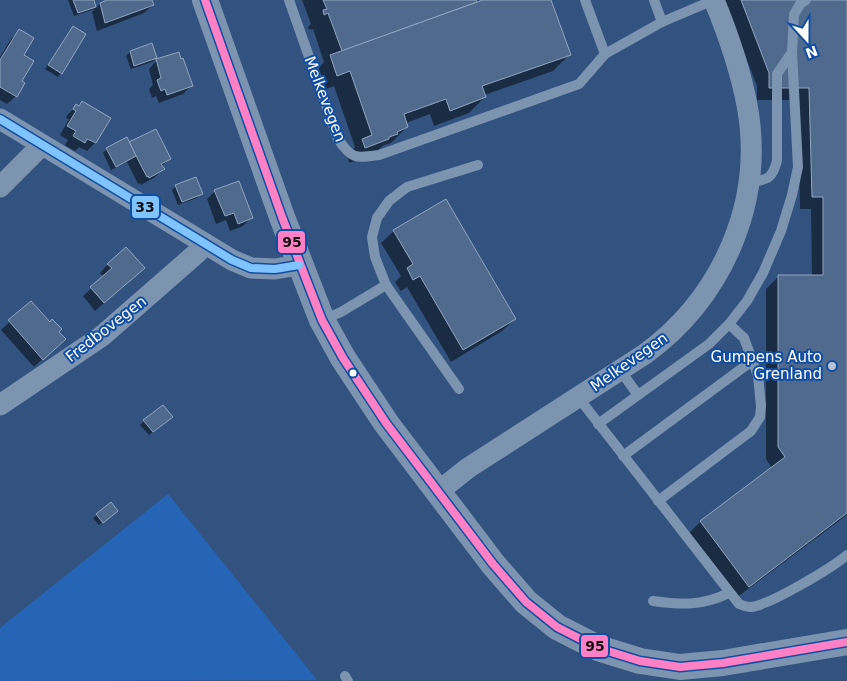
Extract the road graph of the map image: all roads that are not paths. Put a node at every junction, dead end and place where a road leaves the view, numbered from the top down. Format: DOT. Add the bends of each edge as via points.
graph roads {
  1 [pos="206,0"];
  2 [pos="289,0"];
  3 [pos="585,0"];
  4 [pos="654,0"];
  5 [pos="714,0"];
  6 [pos="806,0"];
  7 [pos="662,22"];
  8 [pos="792,52"];
  9 [pos="605,54"];
  10 [pos="0,119"];
  11 [pos="42,145"];
  12 [pos="478,165"];
  13 [pos="750,183"];
  14 [pos="0,187"];
  15 [pos="204,243"];
  16 [pos="299,265"];
  17 [pos="386,285"];
  18 [pos="322,320"];
  19 [pos="729,324"];
  20 [pos="752,361"];
  21 [pos="620,370"];
  22 [pos="458,389"];
  23 [pos="638,395"];
  24 [pos="578,397"];
  25 [pos="0,405"];
  26 [pos="598,424"];
  27 [pos="623,456"];
  28 [pos="438,492"];
  29 [pos="658,501"];
  30 [pos="847,555"];
  31 [pos="729,593"];
  32 [pos="653,601"];
  33 [pos="847,642"];
  34 [pos="679,674"];
  1 -- 16 [label="street"];
  2 -- 9 [label="lane, Melkevegen" via="338,139 346,151 357,158 378,155 579,84"];
  3 -- 9 [label="lane"];
  4 -- 7 [label="lane"];
  5 -- 7 [label="lane, Melkevegen"];
  5 -- 13 [label="street, Melkevegen" via="739,68 748,106"];
  6 -- 8 [label="lane" via="794,15"];
  7 -- 9 [label="lane, Melkevegen"];
  8 -- 13 [label="lane" via="777,74 777,161 774,172 766,180"];
  8 -- 19 [label="lane" via="798,167 792,195 782,231 763,273"];
  10 -- 11 [label="street"];
  11 -- 14 [label="street"];
  11 -- 15 [label="street"];
  12 -- 17 [label="lane" via="407,187 389,201 377,218 372,237 375,257"];
  13 -- 21 [label="street, Melkevegen" via="730,250 702,299 664,340"];
  15 -- 16 [label="street" via="251,268"];
  15 -- 25 [label="street, Fredbovegen" via="198,252 102,336"];
  16 -- 18 [label="street"];
  17 -- 18 [label="lane"];
  17 -- 22 [label="lane"];
  18 -- 28 [label="street" via="386,423"];
  19 -- 20 [label="lane" via="744,338"];
  19 -- 23 [label="lane" via="709,344"];
  20 -- 27 [label="lane"];
  20 -- 29 [label="lane" via="758,376 761,406 760,417 751,431"];
  21 -- 23 [label="lane"];
  21 -- 24 [label="street, Melkevegen"];
  23 -- 26 [label="lane"];
  24 -- 26 [label="lane"];
  24 -- 28 [label="street, Melkevegen" via="468,468"];
  26 -- 27 [label="lane"];
  27 -- 29 [label="lane"];
  28 -- 34 [label="street" via="526,602 557,627 598,648"];
  29 -- 31 [label="lane"];
  30 -- 31 [label="lane" via="767,602 750,607 739,604"];
  31 -- 32 [label="lane" via="698,604"];
  33 -- 34 [label="street" via="723,663"];
}
